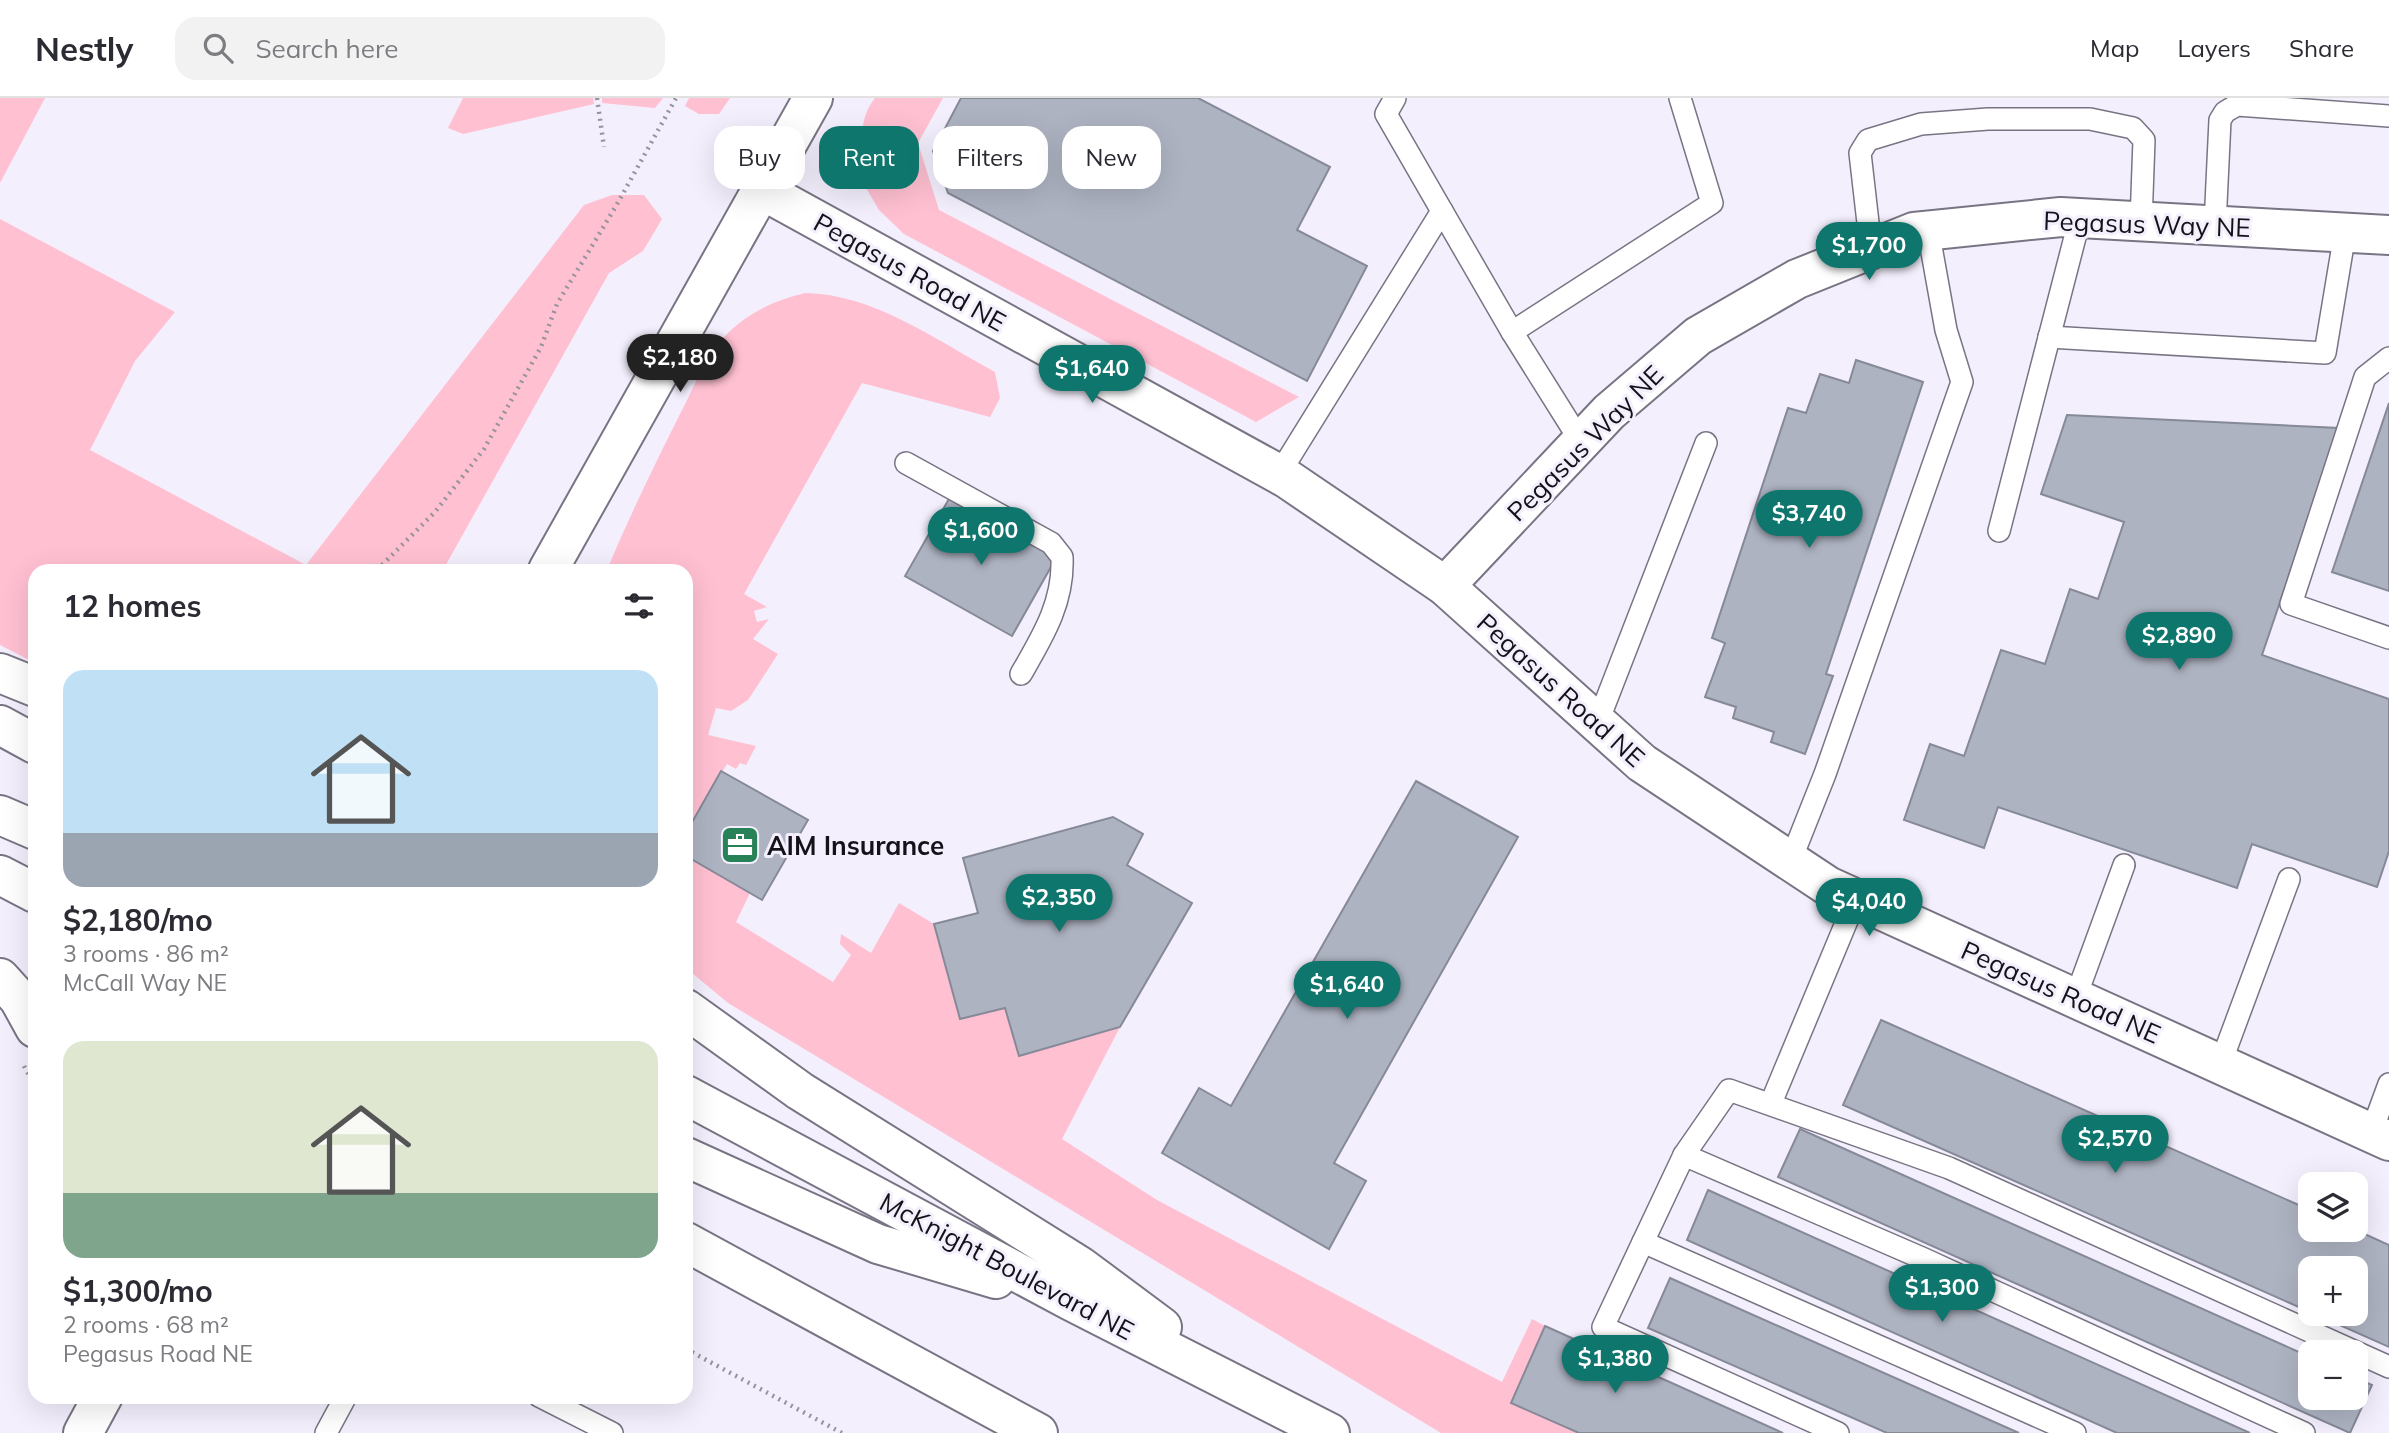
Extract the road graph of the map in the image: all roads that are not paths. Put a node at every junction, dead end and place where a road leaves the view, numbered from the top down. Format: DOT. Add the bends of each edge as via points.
graph roads {
  1 [pos="813,98"];
  2 [pos="1395,98"];
  3 [pos="1680,98"];
  4 [pos="2389,116"];
  5 [pos="797,126"];
  6 [pos="760,189"];
  7 [pos="1443,211"];
  8 [pos="2080,218"];
  9 [pos="2141,222"];
  10 [pos="2215,225"];
  11 [pos="1928,230"];
  12 [pos="2345,233"];
  13 [pos="2389,235"];
  14 [pos="1871,249"];
  15 [pos="1512,332"];
  16 [pos="2049,337"];
  17 [pos="2389,358"];
  18 [pos="1581,442"];
  19 [pos="1706,443"];
  20 [pos="905,463"];
  21 [pos="1279,474"];
  22 [pos="1999,531"];
  23 [pos="551,564"];
  24 [pos="1445,586"];
  25 [pos="2389,638"];
  26 [pos="0,673"];
  27 [pos="1021,674"];
  28 [pos="28,684"];
  29 [pos="1597,724"];
  30 [pos="0,725"];
  31 [pos="28,740"];
  32 [pos="0,814"];
  33 [pos="28,827"];
  34 [pos="1790,862"];
  35 [pos="2124,865"];
  36 [pos="0,875"];
  37 [pos="2290,879"];
  38 [pos="28,889"];
  39 [pos="1856,899"];
  40 [pos="0,978"];
  41 [pos="2075,999"];
  42 [pos="693,1014"];
  43 [pos="28,1015"];
  44 [pos="2220,1065"];
  45 [pos="2389,1084"];
  46 [pos="693,1099"];
  47 [pos="1771,1104"];
  48 [pos="2380,1137"];
  49 [pos="1684,1155"];
  50 [pos="693,1160"];
  51 [pos="1643,1242"];
  52 [pos="693,1246"];
  53 [pos="693,1267"];
  54 [pos="762,1283"];
  55 [pos="1072,1301"];
  56 [pos="2389,1367"];
  57 [pos="1254,1394"];
  58 [pos="99,1404"];
  59 [pos="342,1404"];
  60 [pos="555,1404"];
  61 [pos="83,1433"];
  62 [pos="326,1433"];
  63 [pos="612,1433"];
  64 [pos="1038,1433"];
  65 [pos="1330,1433"];
  66 [pos="1839,1433"];
  67 [pos="2075,1433"];
  68 [pos="2304,1433"];
  1 -- 5 [label="street"];
  2 -- 7 [label="lane" via="1386,114"];
  3 -- 15 [label="lane" via="1712,203"];
  4 -- 10 [label="lane" via="2237,105 2225,112 2220,120"];
  6 -- 21 [label="street, Pegasus Road NE"];
  6 -- 23 [label="street"];
  7 -- 15 [label="lane"];
  7 -- 21 [label="lane"];
  8 -- 9 [label="street, Pegasus Way NE"];
  8 -- 11 [label="street, Pegasus Way NE"];
  8 -- 16 [label="lane"];
  9 -- 10 [label="street, Pegasus Way NE"];
  9 -- 14 [label="lane" via="2144,140 2133,128 2090,119 1921,124 1868,140 1860,153"];
  10 -- 12 [label="street, Pegasus Way NE"];
  11 -- 14 [label="street, Pegasus Way NE"];
  11 -- 34 [label="lane" via="1946,330 1962,382"];
  12 -- 13 [label="street, Pegasus Way NE"];
  12 -- 16 [label="lane" via="2325,353"];
  14 -- 18 [label="street, Pegasus Way NE" via="1797,279 1698,336"];
  15 -- 18 [label="lane"];
  16 -- 22 [label="lane"];
  17 -- 25 [label="lane" via="2365,377 2291,604"];
  18 -- 24 [label="street, Pegasus Way NE"];
  19 -- 29 [label="lane"];
  20 -- 27 [label="lane" via="1051,543 1062,557 1057,603"];
  21 -- 24 [label="street, Pegasus Road NE"];
  24 -- 29 [label="street, Pegasus Road NE"];
  26 -- 28 [label="street"];
  29 -- 34 [label="street, Pegasus Road NE" via="1642,763"];
  30 -- 31 [label="street"];
  32 -- 33 [label="street"];
  34 -- 39 [label="street, Pegasus Road NE"];
  35 -- 41 [label="lane"];
  36 -- 38 [label="street"];
  37 -- 44 [label="lane"];
  39 -- 41 [label="street, Pegasus Road NE"];
  39 -- 47 [label="lane"];
  40 -- 43 [label="street"];
  41 -- 44 [label="street, Pegasus Road NE"];
  42 -- 57 [label="street" via="800,1091 1080,1266"];
  44 -- 48 [label="street, Pegasus Road NE"];
  45 -- 48 [label="lane"];
  46 -- 55 [label="street, McKnight Boulevard NE"];
  47 -- 49 [label="lane" via="1729,1090"];
  47 -- 56 [label="lane" via="1949,1168"];
  49 -- 51 [label="lane"];
  49 -- 68 [label="lane"];
  50 -- 55 [label="street" via="878,1244"];
  51 -- 66 [label="lane" via="1603,1326"];
  51 -- 67 [label="lane"];
  52 -- 54 [label="street"];
  53 -- 54 [label="street"];
  54 -- 64 [label="street"];
  55 -- 57 [label="street, McKnight Boulevard NE"];
  57 -- 65 [label="street, McKnight Boulevard NE"];
  58 -- 61 [label="street"];
  59 -- 62 [label="lane"];
  60 -- 63 [label="lane"];
}
